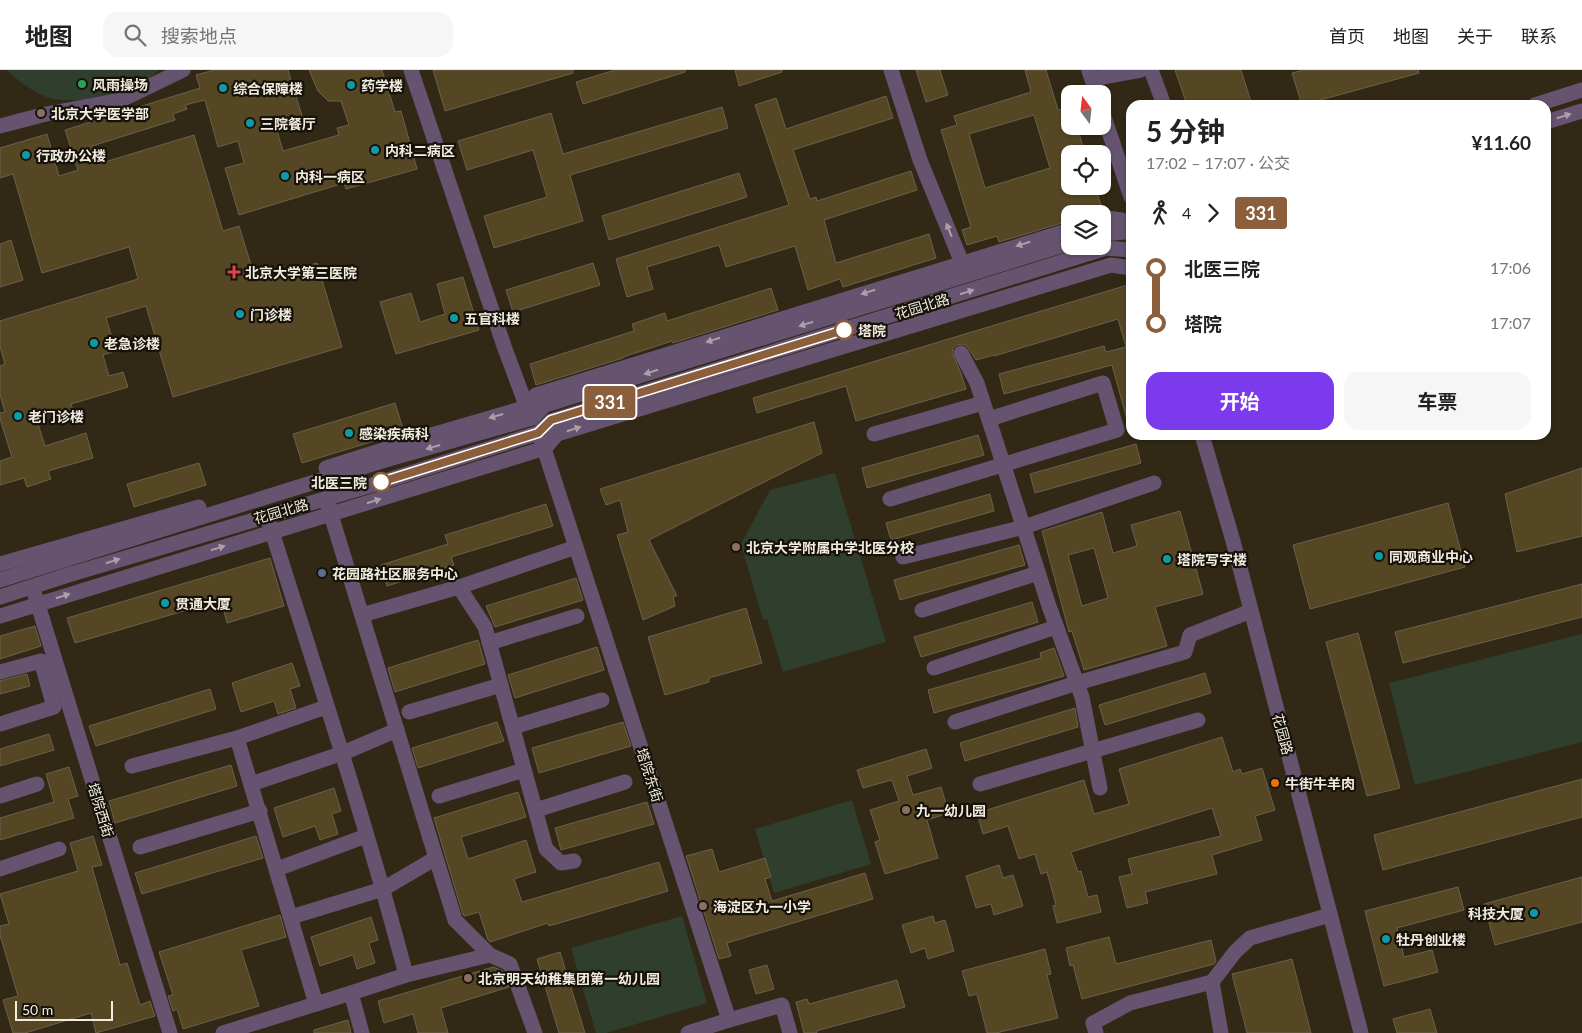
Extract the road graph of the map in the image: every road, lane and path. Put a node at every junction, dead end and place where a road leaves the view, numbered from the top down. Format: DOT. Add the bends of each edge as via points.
graph roads {
  1 [pos="183,70"];
  2 [pos="411,70"];
  3 [pos="891,70"];
  4 [pos="1141,70"];
  5 [pos="1151,70"];
  6 [pos="1092,81"];
  7 [pos="1582,90"];
  8 [pos="1162,100"];
  9 [pos="1551,100"];
  10 [pos="1582,111"];
  11 [pos="1551,120"];
  12 [pos="0,126"];
  13 [pos="1110,135"];
  14 [pos="1126,182"];
  15 [pos="1111,219"];
  16 [pos="1126,225"];
  17 [pos="1061,233"];
  18 [pos="1111,233"];
  19 [pos="1061,245"];
  20 [pos="1126,250"];
  21 [pos="1126,267"];
  22 [pos="962,270"];
  23 [pos="961,353"];
  24 [pos="984,403"];
  25 [pos="529,412"];
  26 [pos="989,419"];
  27 [pos="538,433"];
  28 [pos="874,434"];
  29 [pos="1203,440"];
  30 [pos="545,448"];
  31 [pos="1004,465"];
  32 [pos="1154,483"];
  33 [pos="326,498"];
  34 [pos="890,499"];
  35 [pos="331,514"];
  36 [pos="267,516"];
  37 [pos="1024,527"];
  38 [pos="272,531"];
  39 [pos="576,547"];
  40 [pos="903,557"];
  41 [pos="0,564"];
  42 [pos="1038,573"];
  43 [pos="0,580"];
  44 [pos="32,586"];
  45 [pos="460,587"];
  46 [pos="0,597"];
  47 [pos="38,604"];
  48 [pos="922,610"];
  49 [pos="1251,611"];
  50 [pos="362,615"];
  51 [pos="0,616"];
  52 [pos="577,616"];
  53 [pos="1056,627"];
  54 [pos="490,643"];
  55 [pos="934,668"];
  56 [pos="0,672"];
  57 [pos="1077,683"];
  58 [pos="501,685"];
  59 [pos="602,700"];
  60 [pos="326,707"];
  61 [pos="409,712"];
  62 [pos="1198,720"];
  63 [pos="955,722"];
  64 [pos="0,724"];
  65 [pos="513,727"];
  66 [pos="397,730"];
  67 [pos="237,738"];
  68 [pos="1092,751"];
  69 [pos="343,753"];
  70 [pos="132,766"];
  71 [pos="524,770"];
  72 [pos="625,782"];
  73 [pos="37,784"];
  74 [pos="252,784"];
  75 [pos="980,784"];
  76 [pos="1100,788"];
  77 [pos="0,796"];
  78 [pos="439,796"];
  79 [pos="536,810"];
  80 [pos="260,811"];
  81 [pos="366,836"];
  82 [pos="140,847"];
  83 [pos="59,849"];
  84 [pos="436,858"];
  85 [pos="574,861"];
  86 [pos="0,869"];
  87 [pos="277,869"];
  88 [pos="383,889"];
  89 [pos="1330,915"];
  90 [pos="290,916"];
  91 [pos="490,955"];
  92 [pos="406,975"];
  93 [pos="1212,982"];
  94 [pos="351,993"];
  95 [pos="316,1004"];
  96 [pos="729,1020"];
  97 [pos="170,1033"];
  98 [pos="223,1033"];
  99 [pos="362,1033"];
  100 [pos="535,1033"];
  101 [pos="688,1033"];
  102 [pos="790,1033"];
  103 [pos="1096,1033"];
  104 [pos="1221,1033"];
  105 [pos="1361,1033"];
  1 -- 12 [label="street" via="121,100"];
  2 -- 25 [label="street, 塔院东街"];
  22 -- 3 [label="street, one-way" via="920,160"];
  4 -- 6 [label="street"];
  5 -- 8 [label="street"];
  7 -- 9 [label="street"];
  11 -- 10 [label="street, one-way"];
  13 -- 14 [label="street"];
  15 -- 16 [label="street"];
  16 -- 18 [label="street" via="1125,232"];
  17 -- 22 [label="street, one-way"];
  19 -- 22 [label="street, 花园北路"];
  27 -- 20 [label="street, 花园北路, one-way" via="551,420 1106,248"];
  30 -- 21 [label="street, one-way" via="557,434 585,425 1110,265"];
  22 -- 25 [label="street, one-way" via="536,395"];
  23 -- 24 [label="street"];
  24 -- 26 [label="street"];
  24 -- 28 [label="street"];
  25 -- 27 [label="street, 塔院东街"];
  25 -- 41 [label="street, one-way" via="418,439 242,495"];
  25 -- 43 [label="street, 花园北路, one-way"];
  26 -- 31 [label="street"];
  26 -- 31 [label="street" via="1103,383 1117,430"];
  27 -- 30 [label="street, 塔院东街"];
  27 -- 33 [label="street, 花园北路"];
  29 -- 49 [label="street, 花园路"];
  35 -- 30 [label="street, one-way"];
  30 -- 39 [label="street, 塔院东街"];
  31 -- 34 [label="street"];
  31 -- 37 [label="street"];
  32 -- 37 [label="street"];
  33 -- 35 [label="street"];
  33 -- 36 [label="street, 花园北路"];
  35 -- 38 [label="street"];
  35 -- 50 [label="street"];
  36 -- 38 [label="street"];
  44 -- 36 [label="street, 花园北路, one-way"];
  37 -- 40 [label="street"];
  37 -- 42 [label="street"];
  47 -- 38 [label="street, one-way"];
  38 -- 60 [label="street"];
  39 -- 45 [label="street"];
  39 -- 96 [label="street, 塔院东街"];
  42 -- 48 [label="street"];
  42 -- 53 [label="street"];
  44 -- 46 [label="street, 花园北路"];
  44 -- 47 [label="street, 塔院西街"];
  45 -- 50 [label="street"];
  45 -- 54 [label="street" via="485,627"];
  47 -- 51 [label="street"];
  47 -- 97 [label="street, 塔院西街"];
  49 -- 57 [label="street" via="1190,635 1185,652"];
  49 -- 89 [label="street, 花园路"];
  50 -- 66 [label="street"];
  52 -- 54 [label="street"];
  53 -- 55 [label="street"];
  53 -- 57 [label="street"];
  54 -- 58 [label="street"];
  56 -- 64 [label="street" via="41,661 54,707"];
  57 -- 63 [label="street"];
  57 -- 68 [label="street"];
  58 -- 61 [label="street"];
  58 -- 65 [label="street"];
  59 -- 65 [label="street"];
  60 -- 67 [label="street"];
  60 -- 69 [label="street"];
  62 -- 68 [label="street"];
  65 -- 71 [label="street"];
  66 -- 69 [label="street"];
  66 -- 84 [label="street"];
  67 -- 70 [label="street"];
  67 -- 74 [label="street"];
  68 -- 75 [label="street"];
  68 -- 76 [label="street"];
  69 -- 74 [label="street"];
  69 -- 81 [label="street"];
  71 -- 78 [label="street"];
  71 -- 79 [label="street"];
  72 -- 79 [label="street"];
  73 -- 77 [label="street"];
  74 -- 80 [label="street"];
  79 -- 85 [label="street" via="546,849 561,863"];
  80 -- 82 [label="street"];
  80 -- 87 [label="street"];
  81 -- 87 [label="street"];
  81 -- 88 [label="street"];
  83 -- 86 [label="street"];
  84 -- 88 [label="street"];
  84 -- 91 [label="street" via="455,920"];
  87 -- 90 [label="street"];
  88 -- 90 [label="street"];
  88 -- 92 [label="street"];
  89 -- 93 [label="street" via="1250,938"];
  89 -- 105 [label="street, 花园路"];
  90 -- 95 [label="street"];
  91 -- 92 [label="street"];
  91 -- 100 [label="street" via="510,964"];
  92 -- 94 [label="street"];
  93 -- 103 [label="street" via="1130,1003 1093,1023"];
  93 -- 104 [label="street"];
  94 -- 95 [label="street"];
  94 -- 99 [label="street"];
  95 -- 98 [label="street"];
  96 -- 101 [label="street"];
  96 -- 102 [label="street" via="782,1004"];
}
